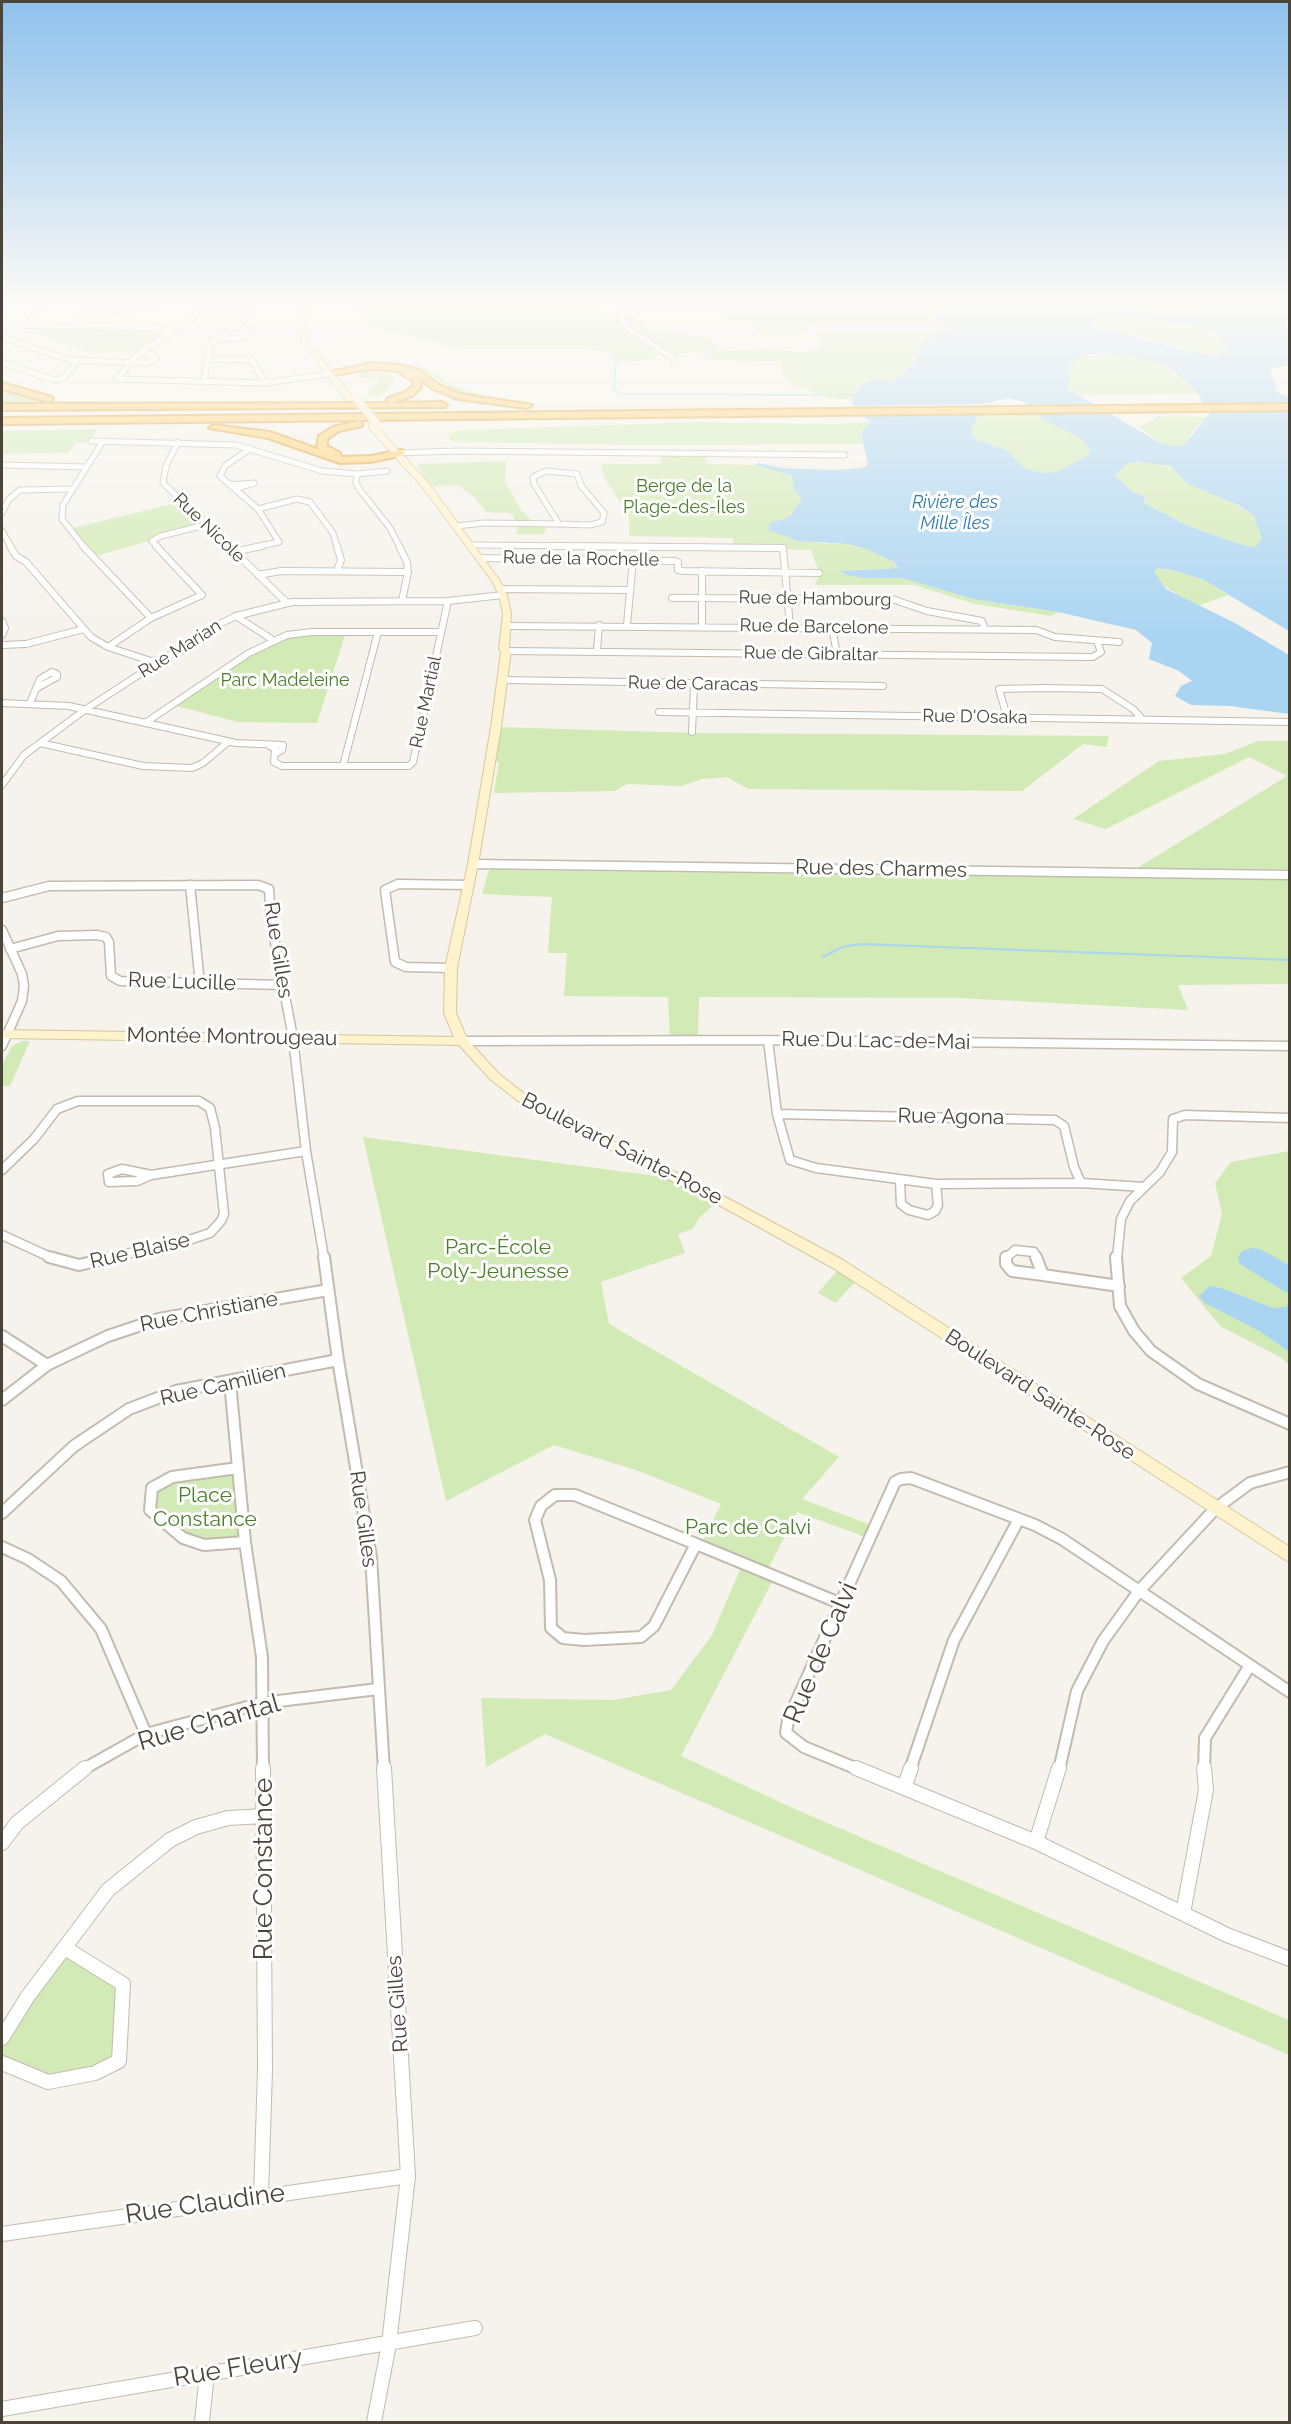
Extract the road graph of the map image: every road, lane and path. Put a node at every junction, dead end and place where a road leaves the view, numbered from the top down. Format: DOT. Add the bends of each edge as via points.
graph roads {
  1 [pos="368,416"];
  2 [pos="392,416"];
  3 [pos="546,416"];
  4 [pos="2,421"];
  5 [pos="398,421"];
  6 [pos="180,426"];
  7 [pos="376,426"];
  8 [pos="2,428"];
  9 [pos="91,441"];
  10 [pos="103,441"];
  11 [pos="178,442"];
  12 [pos="251,448"];
  13 [pos="395,452"];
  14 [pos="845,456"];
  15 [pos="2,465"];
  16 [pos="87,467"];
  17 [pos="387,471"];
  18 [pos="357,474"];
  19 [pos="73,489"];
  20 [pos="258,509"];
  21 [pos="2,513"];
  22 [pos="559,524"];
  23 [pos="205,525"];
  24 [pos="456,526"];
  25 [pos="2,531"];
  26 [pos="3,539"];
  27 [pos="470,545"];
  28 [pos="233,552"];
  29 [pos="479,558"];
  30 [pos="633,559"];
  31 [pos="336,571"];
  32 [pos="702,571"];
  33 [pos="408,572"];
  34 [pos="785,572"];
  35 [pos="819,573"];
  36 [pos="258,575"];
  37 [pos="630,590"];
  38 [pos="502,592"];
  39 [pos="672,598"];
  40 [pos="703,598"];
  41 [pos="786,599"];
  42 [pos="402,602"];
  43 [pos="448,602"];
  44 [pos="286,603"];
  45 [pos="236,616"];
  46 [pos="151,618"];
  47 [pos="2,621"];
  48 [pos="599,625"];
  49 [pos="507,626"];
  50 [pos="627,626"];
  51 [pos="702,626"];
  52 [pos="790,627"];
  53 [pos="832,627"];
  54 [pos="84,629"];
  55 [pos="985,629"];
  56 [pos="378,632"];
  57 [pos="441,632"];
  58 [pos="2,635"];
  59 [pos="273,640"];
  60 [pos="1097,641"];
  61 [pos="1119,642"];
  62 [pos="2,645"];
  63 [pos="108,646"];
  64 [pos="506,651"];
  65 [pos="597,651"];
  66 [pos="837,654"];
  67 [pos="157,663"];
  68 [pos="503,680"];
  69 [pos="694,685"];
  70 [pos="882,686"];
  71 [pos="39,687"];
  72 [pos="2,704"];
  73 [pos="30,704"];
  74 [pos="86,709"];
  75 [pos="660,712"];
  76 [pos="693,713"];
  77 [pos="1007,717"];
  78 [pos="1142,719"];
  79 [pos="1290,722"];
  80 [pos="145,723"];
  81 [pos="692,732"];
  82 [pos="228,742"];
  83 [pos="40,743"];
  84 [pos="343,766"];
  85 [pos="2,785"];
  86 [pos="473,864"];
  87 [pos="1290,875"];
  88 [pos="190,885"];
  89 [pos="468,885"];
  90 [pos="2,897"];
  91 [pos="2,930"];
  92 [pos="10,949"];
  93 [pos="452,968"];
  94 [pos="200,984"];
  95 [pos="283,986"];
  96 [pos="4,1035"];
  97 [pos="293,1038"];
  98 [pos="768,1040"];
  99 [pos="462,1041"];
  100 [pos="2,1046"];
  101 [pos="1290,1046"];
  102 [pos="777,1114"];
  103 [pos="1290,1118"];
  104 [pos="306,1151"];
  105 [pos="217,1165"];
  106 [pos="2,1170"];
  107 [pos="151,1175"];
  108 [pos="900,1180"];
  109 [pos="1081,1183"];
  110 [pos="936,1184"];
  111 [pos="1144,1187"];
  112 [pos="2,1235"];
  113 [pos="1043,1276"];
  114 [pos="1119,1286"];
  115 [pos="328,1290"];
  116 [pos="2,1336"];
  117 [pos="338,1360"];
  118 [pos="47,1365"];
  119 [pos="230,1382"];
  120 [pos="2,1400"];
  121 [pos="1290,1424"];
  122 [pos="238,1468"];
  123 [pos="1290,1472"];
  124 [pos="1215,1509"];
  125 [pos="2,1513"];
  126 [pos="1020,1519"];
  127 [pos="245,1542"];
  128 [pos="696,1544"];
  129 [pos="2,1547"];
  130 [pos="1290,1556"];
  131 [pos="1139,1591"];
  132 [pos="842,1604"];
  133 [pos="1249,1667"];
  134 [pos="378,1689"];
  135 [pos="1290,1692"];
  136 [pos="262,1703"];
  137 [pos="146,1734"];
  138 [pos="904,1788"];
  139 [pos="264,1815"];
  140 [pos="1036,1842"];
  141 [pos="2,1843"];
  142 [pos="1184,1913"];
  143 [pos="65,1948"];
  144 [pos="1290,1959"];
  145 [pos="2,2038"];
  146 [pos="2,2063"];
  147 [pos="408,2176"];
  148 [pos="261,2196"];
  149 [pos="2,2234"];
  150 [pos="475,2328"];
  151 [pos="389,2344"];
  152 [pos="207,2373"];
  153 [pos="2,2409"];
  154 [pos="202,2422"];
  155 [pos="374,2422"];
  1 -- 7 [label="street, Boulevard Sainte-Rose"];
  2 -- 4 [label="highway"];
  3 -- 5 [label="highway"];
  5 -- 6 [label="highway"];
  5 -- 13 [label="highway" via="342,427 321,441 324,449 336,455"];
  6 -- 8 [label="highway"];
  6 -- 13 [label="highway" via="263,434 340,460 362,460"];
  7 -- 13 [label="street, Boulevard Sainte-Rose"];
  7 -- 13 [label="street, Boulevard Sainte-Rose"];
  9 -- 10 [label="street"];
  10 -- 11 [label="street"];
  10 -- 16 [label="street"];
  11 -- 12 [label="street"];
  11 -- 23 [label="street, Rue Nicole" via="162,480"];
  12 -- 18 [label="street" via="322,471"];
  12 -- 20 [label="street" via="225,466 220,476"];
  13 -- 14 [label="street"];
  13 -- 24 [label="street, Boulevard Sainte-Rose"];
  15 -- 16 [label="street"];
  16 -- 19 [label="street"];
  17 -- 18 [label="street"];
  18 -- 33 [label="street" via="356,483 390,528"];
  19 -- 21 [label="street" via="20,490 9,499"];
  19 -- 46 [label="street" via="61,511 68,529"];
  20 -- 28 [label="street" via="279,542"];
  20 -- 31 [label="street" via="297,500 310,502 333,533 341,560"];
  22 -- 22 [label="street" via="599,524 605,518 577,474 539,472 533,477 534,484"];
  22 -- 24 [label="street"];
  23 -- 28 [label="street, Rue Nicole"];
  23 -- 46 [label="street" via="152,541 202,595"];
  24 -- 27 [label="street, Boulevard Sainte-Rose"];
  25 -- 26 [label="street"];
  26 -- 54 [label="street"];
  27 -- 29 [label="street, Boulevard Sainte-Rose"];
  27 -- 34 [label="street" via="783,548"];
  28 -- 36 [label="street, Rue Nicole"];
  29 -- 30 [label="street, Rue de la Rochelle"];
  29 -- 38 [label="street, Boulevard Sainte-Rose"];
  30 -- 32 [label="street, Rue de la Rochelle" via="675,561 678,570"];
  30 -- 37 [label="street"];
  31 -- 33 [label="street"];
  31 -- 36 [label="street"];
  32 -- 34 [label="street, Rue de la Rochelle"];
  32 -- 40 [label="street"];
  33 -- 42 [label="street"];
  34 -- 35 [label="street, Rue de la Rochelle"];
  34 -- 41 [label="street"];
  36 -- 44 [label="street, Rue Nicole"];
  37 -- 38 [label="street, Rue Marian"];
  37 -- 50 [label="street"];
  38 -- 43 [label="street, Rue Marian"];
  38 -- 49 [label="street, Boulevard Sainte-Rose"];
  39 -- 40 [label="street, Rue de Hambourg"];
  40 -- 41 [label="street, Rue de Hambourg"];
  40 -- 51 [label="street"];
  41 -- 52 [label="street"];
  41 -- 55 [label="street, Rue de Hambourg" via="902,601 927,611 982,621"];
  42 -- 43 [label="street, Rue Marian"];
  42 -- 44 [label="street, Rue Marian"];
  43 -- 57 [label="street, Rue Martial"];
  44 -- 45 [label="street, Rue Marian"];
  45 -- 59 [label="street"];
  45 -- 67 [label="street, Rue Marian"];
  46 -- 63 [label="street"];
  47 -- 58 [label="street"];
  48 -- 49 [label="street, Rue de Barcelone"];
  48 -- 50 [label="street, Rue de Barcelone"];
  48 -- 65 [label="street"];
  49 -- 64 [label="street, Boulevard Sainte-Rose"];
  50 -- 51 [label="street, Rue de Barcelone"];
  51 -- 52 [label="street, Rue de Barcelone"];
  52 -- 53 [label="street, Rue de Barcelone"];
  53 -- 55 [label="street, Rue de Barcelone"];
  53 -- 66 [label="street"];
  54 -- 62 [label="street" via="26,644"];
  54 -- 63 [label="street" via="91,638"];
  55 -- 60 [label="street, Rue de Barcelone" via="1036,630 1055,637"];
  56 -- 57 [label="street"];
  56 -- 59 [label="street" via="312,632"];
  56 -- 84 [label="street"];
  57 -- 84 [label="street, Rue Martial" via="413,762 403,767"];
  59 -- 80 [label="street"];
  60 -- 61 [label="street, Rue de Barcelone"];
  60 -- 66 [label="street, Rue de Gibraltar" via="1101,652 1094,657"];
  63 -- 67 [label="street"];
  64 -- 65 [label="street, Rue de Gibraltar"];
  64 -- 68 [label="street, Boulevard Sainte-Rose"];
  65 -- 66 [label="street, Rue de Gibraltar"];
  67 -- 74 [label="street, Rue Marian"];
  68 -- 69 [label="street, Rue de Caracas"];
  68 -- 86 [label="street, Boulevard Sainte-Rose"];
  69 -- 70 [label="street, Rue de Caracas"];
  69 -- 76 [label="street"];
  71 -- 73 [label="street"];
  72 -- 73 [label="street, Rue Martial"];
  73 -- 74 [label="street, Rue Martial"];
  74 -- 80 [label="street, Rue Martial"];
  74 -- 83 [label="street, Rue Marian"];
  75 -- 76 [label="street, Rue D'Osaka"];
  76 -- 77 [label="street, Rue D'Osaka"];
  76 -- 81 [label="street"];
  77 -- 78 [label="street, Rue D'Osaka"];
  77 -- 78 [label="street" via="999,689 1101,689"];
  78 -- 79 [label="street, Rue D'Osaka"];
  80 -- 82 [label="street, Rue Martial"];
  82 -- 83 [label="street" via="192,768 132,765"];
  82 -- 84 [label="street, Rue Martial" via="268,745 275,749 274,762 282,766"];
  83 -- 85 [label="street, Rue Marian" via="24,755"];
  86 -- 87 [label="street, Rue des Charmes"];
  86 -- 89 [label="street, Boulevard Sainte-Rose"];
  88 -- 90 [label="street, Rue Gilles" via="49,886"];
  88 -- 94 [label="street"];
  88 -- 95 [label="street, Rue Gilles" via="258,885 269,889"];
  89 -- 93 [label="street, Boulevard Sainte-Rose"];
  89 -- 93 [label="street" via="398,884 384,890 395,962 406,967"];
  91 -- 92 [label="street"];
  92 -- 94 [label="street, Rue Lucille" via="58,936 97,935 109,942 111,976 116,980"];
  92 -- 96 [label="street" via="24,986 22,1001"];
  93 -- 99 [label="street, Boulevard Sainte-Rose" via="450,1013"];
  94 -- 95 [label="street, Rue Lucille"];
  95 -- 97 [label="street, Rue Gilles"];
  96 -- 97 [label="street, Montée Montrougeau"];
  96 -- 100 [label="street"];
  97 -- 99 [label="street, Montée Montrougeau"];
  97 -- 104 [label="street, Rue Gilles"];
  98 -- 99 [label="street, Rue Du Lac-de-Mai"];
  98 -- 101 [label="street, Rue Du Lac-de-Mai"];
  98 -- 102 [label="street"];
  99 -- 124 [label="street, Boulevard Sainte-Rose" via="495,1077 530,1104 838,1264"];
  102 -- 108 [label="street" via="790,1160 816,1168"];
  102 -- 109 [label="street, Rue Agona" via="1055,1120 1064,1126"];
  103 -- 111 [label="street" via="1185,1115 1173,1119 1172,1152 1160,1172"];
  104 -- 105 [label="street"];
  104 -- 115 [label="street, Rue Gilles"];
  105 -- 106 [label="street, Rue Blaise" via="210,1108 199,1101 78,1101 57,1109 34,1139"];
  105 -- 107 [label="street"];
  105 -- 112 [label="street, Rue Blaise" via="224,1214 210,1233 192,1239 79,1265 56,1260"];
  108 -- 110 [label="street"];
  108 -- 110 [label="street" via="901,1204 928,1215 938,1205"];
  109 -- 110 [label="street"];
  109 -- 111 [label="street"];
  111 -- 114 [label="street" via="1130,1201 1122,1219 1116,1251"];
  113 -- 114 [label="street"];
  114 -- 121 [label="street" via="1120,1306 1151,1351 1198,1384"];
  115 -- 117 [label="street, Rue Gilles"];
  115 -- 118 [label="street, Rue Christiane" via="159,1319 108,1336"];
  116 -- 118 [label="street"];
  117 -- 119 [label="street, Rue Camilien"];
  117 -- 134 [label="street, Rue Gilles" via="371,1557"];
  118 -- 120 [label="street, Rue Christiane"];
  119 -- 122 [label="street, Rue Constance"];
  119 -- 125 [label="street, Rue Camilien" via="176,1391 129,1408 74,1446"];
  122 -- 127 [label="street, Rue Constance"];
  122 -- 127 [label="street" via="172,1477 152,1488 150,1510 183,1539 204,1545"];
  123 -- 124 [label="street" via="1250,1483"];
  124 -- 130 [label="street, Boulevard Sainte-Rose"];
  124 -- 131 [label="street"];
  126 -- 131 [label="street, Rue de Calvi" via="1062,1539"];
  126 -- 132 [label="street, Rue de Calvi" via="911,1478 895,1482"];
  126 -- 138 [label="street" via="954,1640"];
  127 -- 136 [label="street, Rue Constance" via="262,1657"];
  128 -- 128 [label="street" via="575,1495 555,1495 541,1506 535,1520 550,1580 551,1628 563,1638 642,1637 654,1626"];
  128 -- 132 [label="street"];
  129 -- 137 [label="street" via="62,1581 101,1629"];
  131 -- 133 [label="street, Rue de Calvi"];
  131 -- 140 [label="street" via="1103,1641 1077,1691 1057,1777"];
  132 -- 138 [label="street, Rue de Calvi" via="788,1720 786,1733 804,1747"];
  133 -- 135 [label="street, Rue de Calvi"];
  133 -- 142 [label="street" via="1205,1738 1206,1790"];
  134 -- 136 [label="street, Rue Chantal"];
  134 -- 147 [label="street, Rue Gilles"];
  136 -- 137 [label="street, Rue Chantal"];
  136 -- 139 [label="street, Rue Constance"];
  137 -- 141 [label="street, Rue Chantal" via="78,1773 17,1823"];
  138 -- 140 [label="street, Rue de Calvi"];
  139 -- 143 [label="street" via="228,1818 170,1840 108,1890"];
  139 -- 148 [label="street, Rue Constance" via="265,2070"];
  140 -- 142 [label="street, Rue de Calvi"];
  142 -- 144 [label="street, Rue de Calvi" via="1227,1935"];
  143 -- 145 [label="street"];
  143 -- 146 [label="street" via="123,1984 118,2061 95,2073 48,2082"];
  147 -- 148 [label="street, Rue Claudine"];
  147 -- 151 [label="street, Rue Gilles"];
  148 -- 149 [label="street, Rue Claudine"];
  150 -- 151 [label="street, Rue Fleury"];
  151 -- 152 [label="street, Rue Fleury"];
  151 -- 155 [label="street, Rue Gilles"];
  152 -- 153 [label="street, Rue Fleury"];
  152 -- 154 [label="street"];
}
